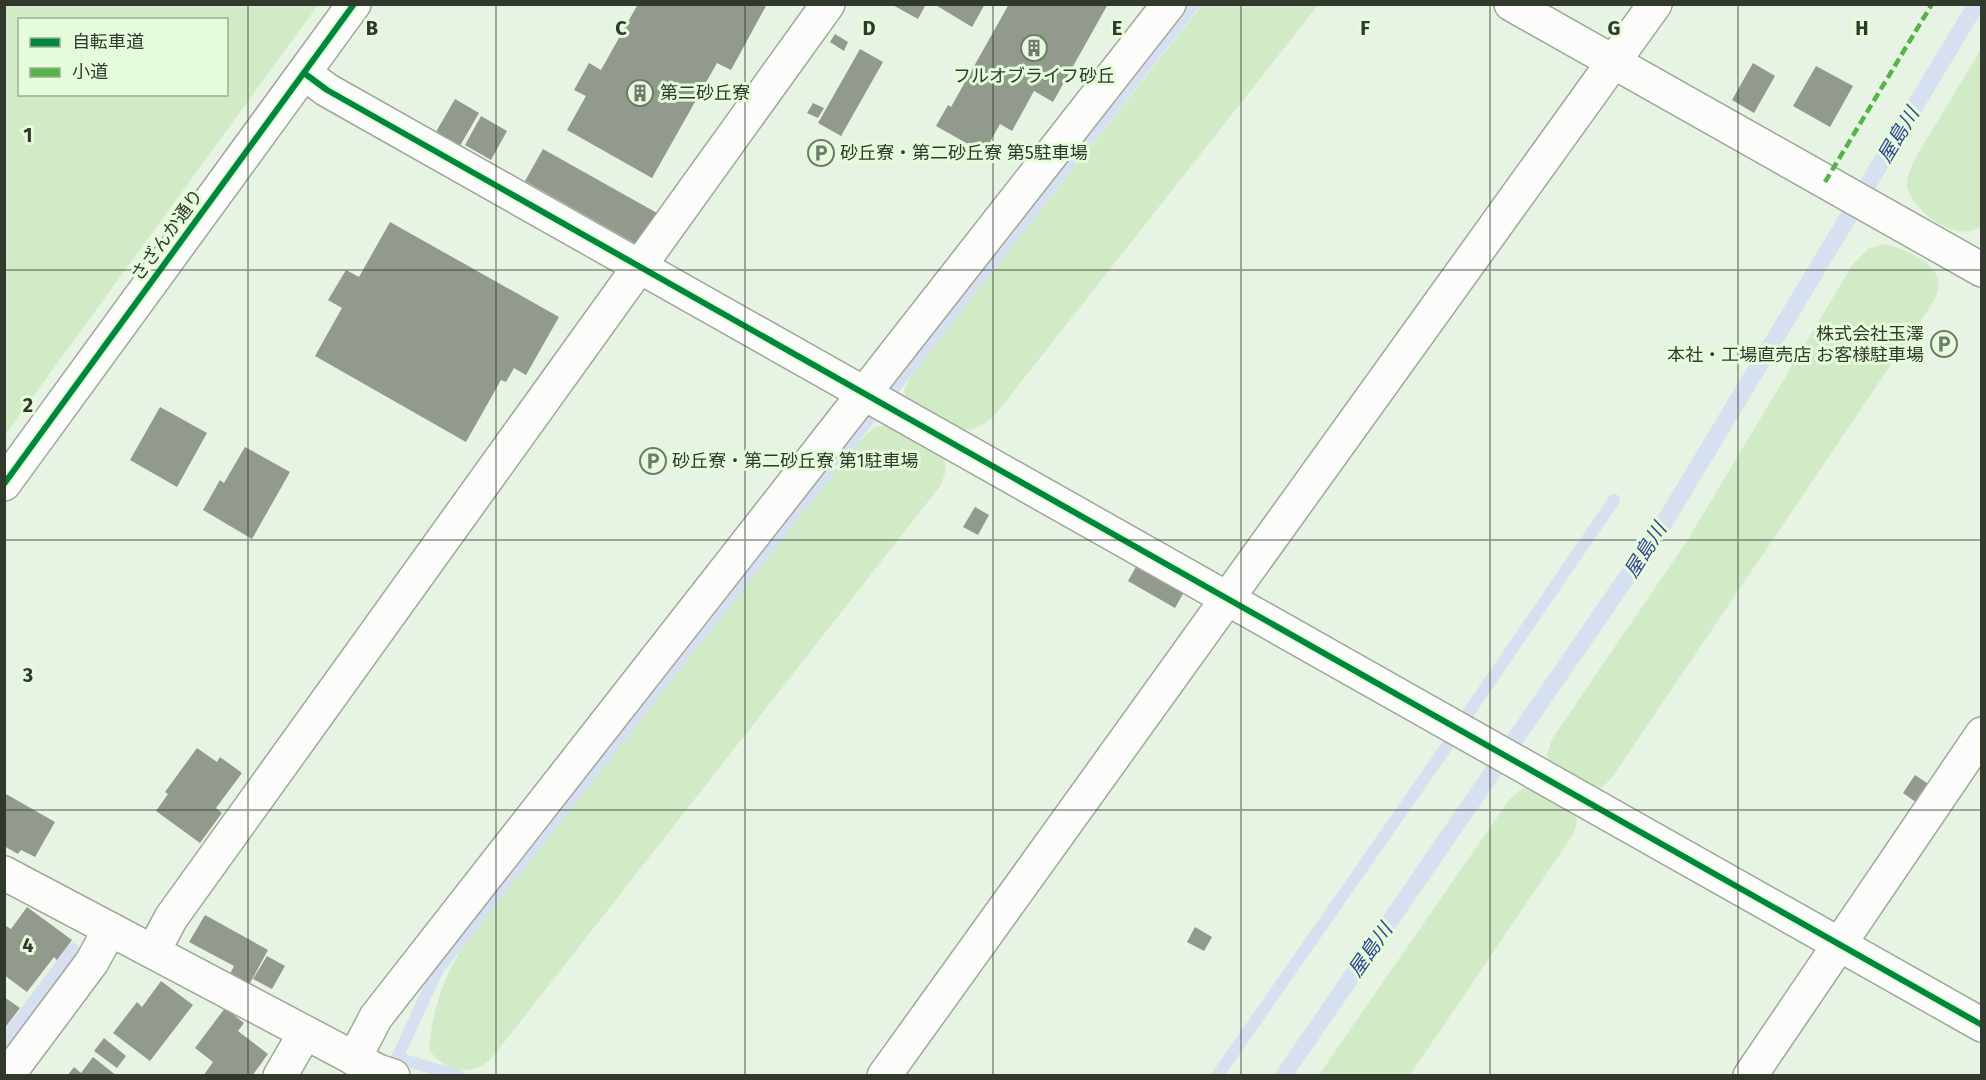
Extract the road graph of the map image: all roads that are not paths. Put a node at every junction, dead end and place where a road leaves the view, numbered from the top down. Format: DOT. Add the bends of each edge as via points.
graph roads {
  1 [pos="354,4"];
  2 [pos="828,4"];
  3 [pos="1168,4"];
  4 [pos="1511,4"];
  5 [pos="1655,4"];
  6 [pos="1613,62"];
  7 [pos="304,73"];
  8 [pos="639,266"];
  9 [pos="1982,270"];
  10 [pos="864,393"];
  11 [pos="4,484"];
  12 [pos="1227,599"];
  13 [pos="1982,734"];
  14 [pos="4,873"];
  15 [pos="110,929"];
  16 [pos="1839,945"];
  17 [pos="153,952"];
  18 [pos="1982,1025"];
  19 [pos="305,1033"];
  20 [pos="354,1059"];
  21 [pos="7,1076"];
  22 [pos="280,1076"];
  23 [pos="393,1076"];
  24 [pos="884,1076"];
  25 [pos="1750,1076"];
  1 -- 7 [label="street, さざんか通り"];
  2 -- 8 [label="street"];
  3 -- 10 [label="street"];
  4 -- 6 [label="street"];
  5 -- 6 [label="street"];
  6 -- 9 [label="street"];
  6 -- 12 [label="street"];
  7 -- 8 [label="street" via="327,90"];
  7 -- 11 [label="street, さざんか通り"];
  8 -- 10 [label="street"];
  8 -- 17 [label="street" via="171,918"];
  10 -- 12 [label="street"];
  10 -- 20 [label="street" via="376,1017"];
  12 -- 16 [label="street"];
  12 -- 24 [label="street"];
  13 -- 16 [label="street"];
  14 -- 15 [label="street"];
  15 -- 17 [label="street"];
  15 -- 21 [label="street" via="92,962"];
  16 -- 18 [label="street"];
  16 -- 25 [label="street"];
  17 -- 19 [label="street"];
  19 -- 20 [label="street"];
  19 -- 22 [label="street"];
  20 -- 23 [label="street"];
}
